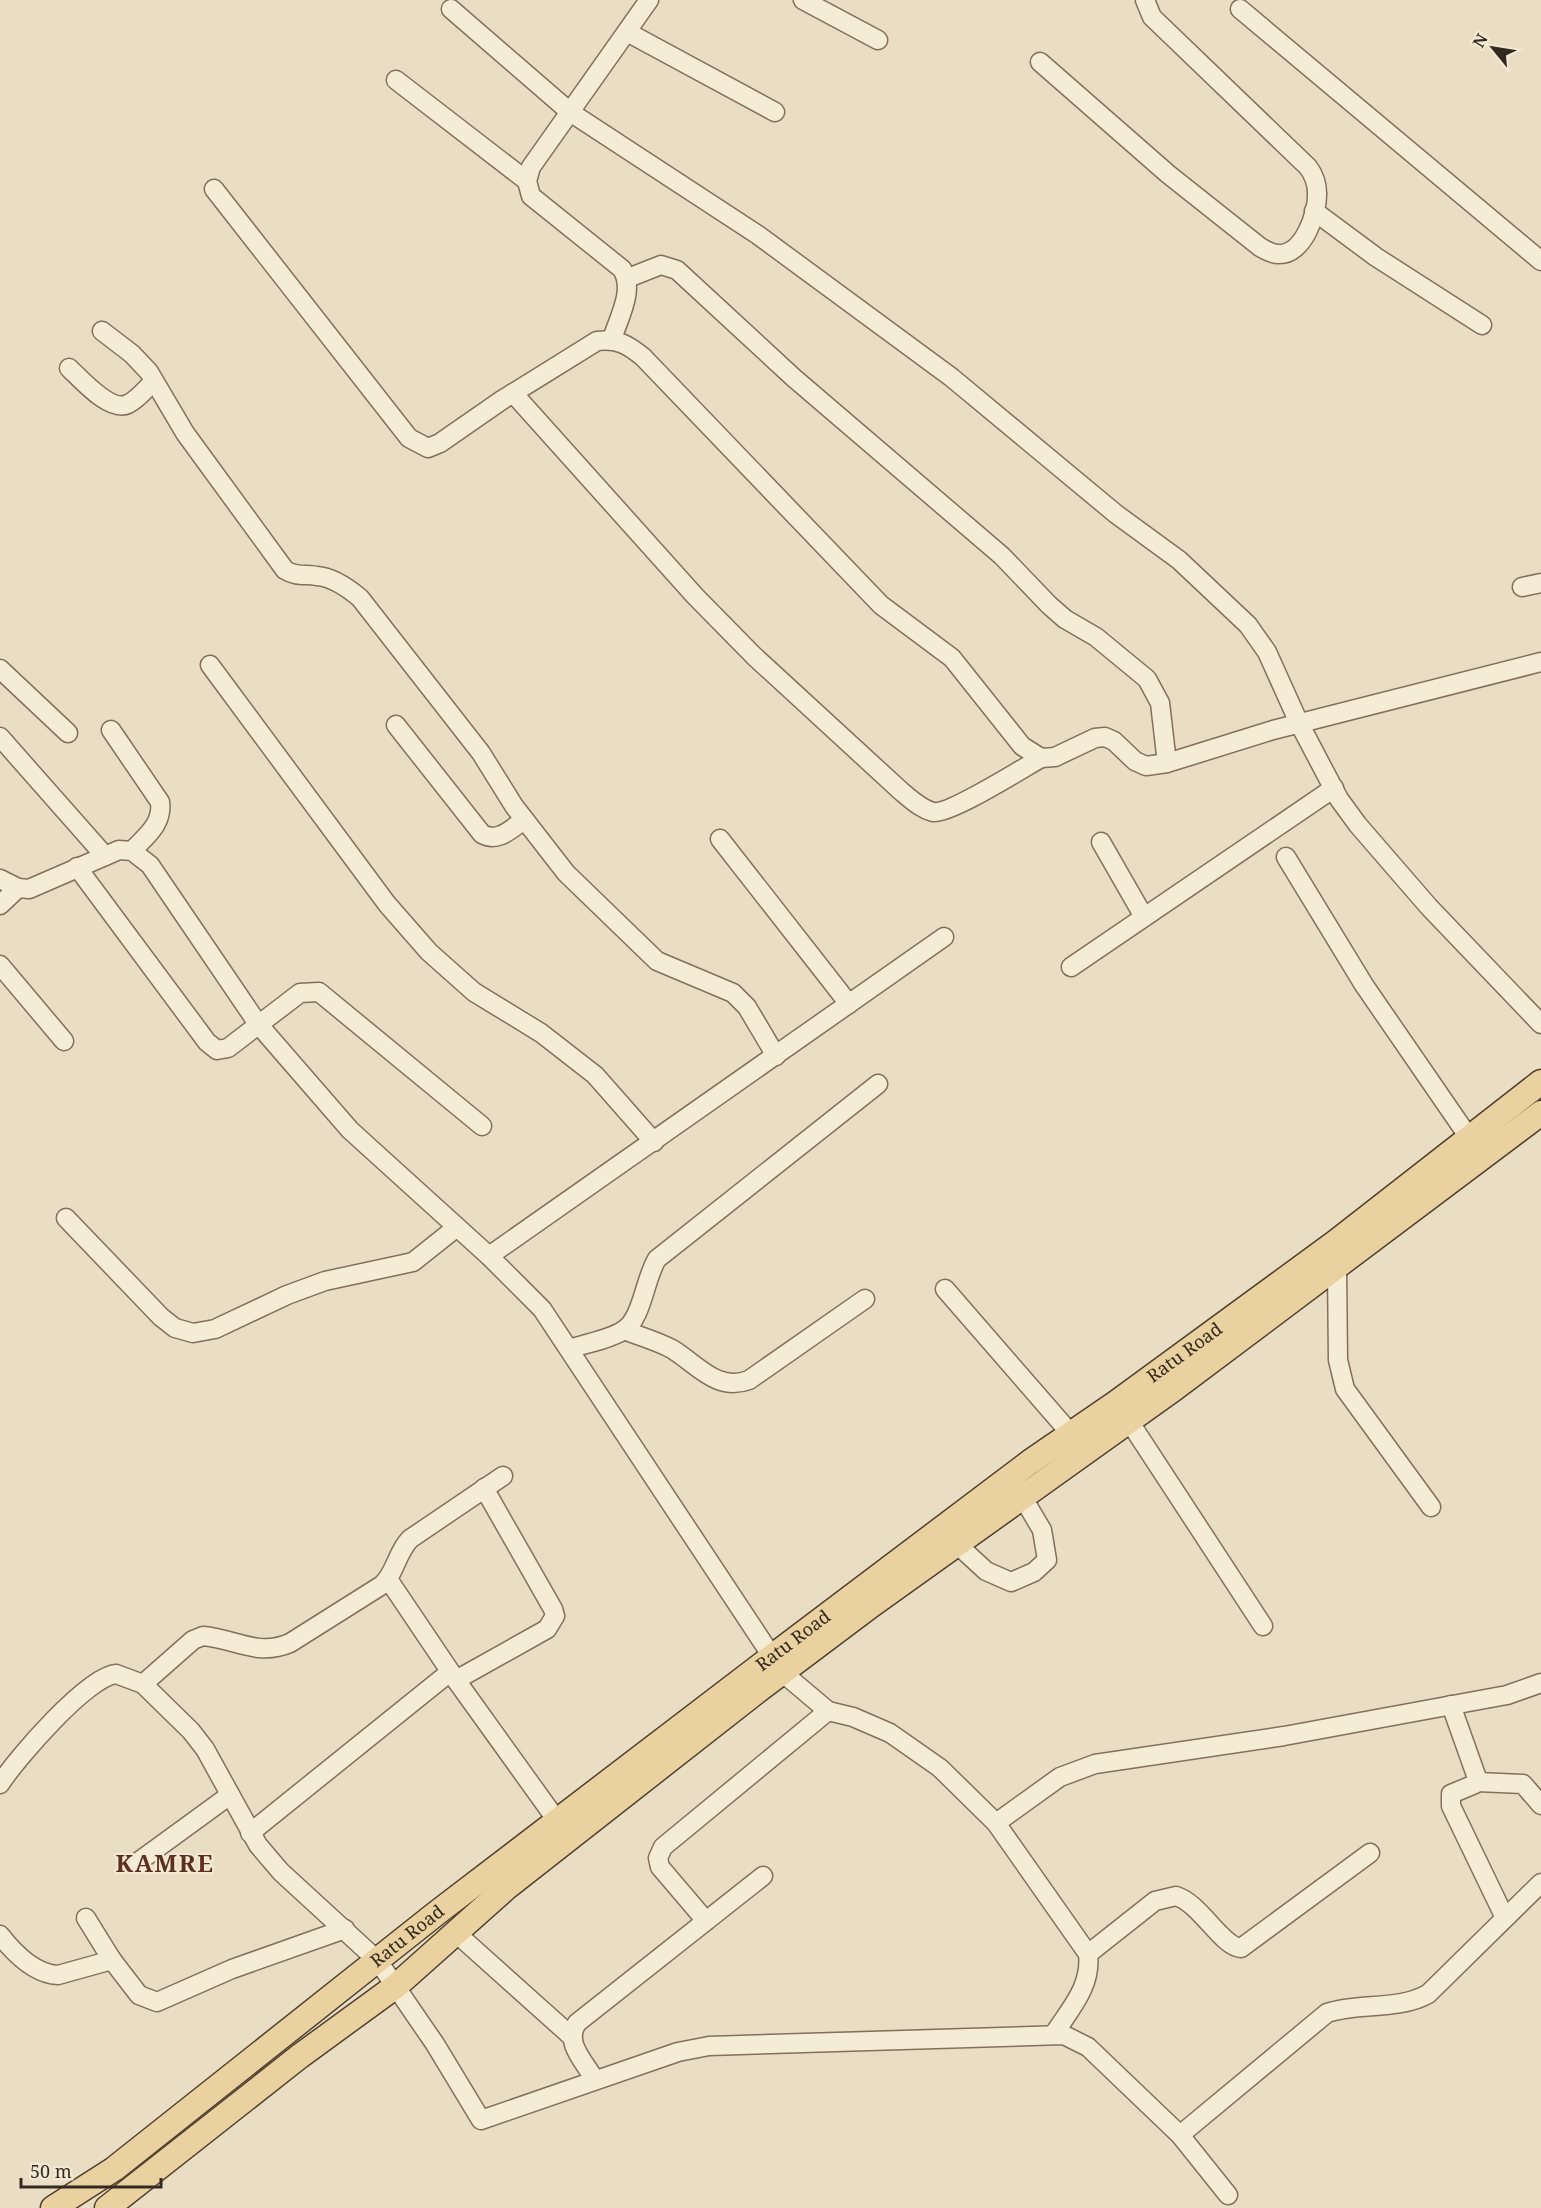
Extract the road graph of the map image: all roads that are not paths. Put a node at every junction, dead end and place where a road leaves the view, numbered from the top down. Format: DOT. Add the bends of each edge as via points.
graph roads {
  1 [pos="649,0"];
  2 [pos="803,0"];
  3 [pos="1145,0"];
  4 [pos="451,9"];
  5 [pos="1240,9"];
  6 [pos="627,32"];
  7 [pos="878,40"];
  8 [pos="1040,62"];
  9 [pos="396,80"];
  10 [pos="570,112"];
  11 [pos="775,112"];
  12 [pos="527,181"];
  13 [pos="214,189"];
  14 [pos="1314,211"];
  15 [pos="1541,261"];
  16 [pos="628,278"];
  17 [pos="1482,325"];
  18 [pos="102,331"];
  19 [pos="612,339"];
  20 [pos="69,368"];
  21 [pos="153,382"];
  22 [pos="513,393"];
  23 [pos="1541,583"];
  24 [pos="1522,587"];
  25 [pos="1541,662"];
  26 [pos="210,665"];
  27 [pos="0,669"];
  28 [pos="1299,723"];
  29 [pos="396,725"];
  30 [pos="111,730"];
  31 [pos="69,733"];
  32 [pos="0,736"];
  33 [pos="1041,758"];
  34 [pos="1167,763"];
  35 [pos="1334,788"];
  36 [pos="524,820"];
  37 [pos="720,839"];
  38 [pos="1101,842"];
  39 [pos="132,852"];
  40 [pos="105,856"];
  41 [pos="1286,857"];
  42 [pos="77,867"];
  43 [pos="0,879"];
  44 [pos="18,888"];
  45 [pos="0,905"];
  46 [pos="1144,917"];
  47 [pos="944,937"];
  48 [pos="0,965"];
  49 [pos="1071,967"];
  50 [pos="849,1004"];
  51 [pos="258,1024"];
  52 [pos="1541,1024"];
  53 [pos="64,1041"];
  54 [pos="776,1056"];
  55 [pos="1541,1082"];
  56 [pos="878,1084"];
  57 [pos="1541,1113"];
  58 [pos="482,1126"];
  59 [pos="1470,1139"];
  60 [pos="654,1142"];
  61 [pos="66,1218"];
  62 [pos="457,1227"];
  63 [pos="489,1256"];
  64 [pos="1337,1268"];
  65 [pos="945,1289"];
  66 [pos="865,1299"];
  67 [pos="624,1330"];
  68 [pos="570,1349"];
  69 [pos="1129,1421"];
  70 [pos="1071,1434"];
  71 [pos="503,1476"];
  72 [pos="1017,1487"];
  73 [pos="484,1488"];
  74 [pos="1431,1507"];
  75 [pos="948,1537"];
  76 [pos="388,1579"];
  77 [pos="1263,1626"];
  78 [pos="778,1664"];
  79 [pos="453,1676"];
  80 [pos="1541,1683"];
  81 [pos="143,1684"];
  82 [pos="1451,1705"];
  83 [pos="828,1711"];
  84 [pos="1477,1782"];
  85 [pos="0,1784"];
  86 [pos="230,1795"];
  87 [pos="1541,1805"];
  88 [pos="558,1822"];
  89 [pos="996,1823"];
  90 [pos="250,1833"];
  91 [pos="1370,1853"];
  92 [pos="138,1862"];
  93 [pos="763,1876"];
  94 [pos="1541,1883"];
  95 [pos="86,1918"];
  96 [pos="1505,1918"];
  97 [pos="706,1921"];
  98 [pos="345,1929"];
  99 [pos="456,1933"];
  100 [pos="0,1935"];
  101 [pos="1088,1954"];
  102 [pos="112,1960"];
  103 [pos="378,1961"];
  104 [pos="396,1986"];
  105 [pos="1054,2034"];
  106 [pos="571,2036"];
  107 [pos="595,2080"];
  108 [pos="1180,2135"];
  109 [pos="1228,2195"];
  110 [pos="53,2208"];
  111 [pos="107,2208"];
  1 -- 6 [label="street"];
  2 -- 7 [label="street"];
  3 -- 14 [label="street" via="1152,17 1308,167 1315,177 1318,195"];
  4 -- 10 [label="street"];
  5 -- 15 [label="street"];
  6 -- 10 [label="street"];
  6 -- 11 [label="street"];
  8 -- 14 [label="street" via="1168,174 1260,247 1277,254 1290,253 1301,242"];
  9 -- 12 [label="street"];
  10 -- 12 [label="street" via="531,167"];
  10 -- 28 [label="street" via="758,235 951,377 1116,514 1179,560 1248,625 1267,652"];
  12 -- 16 [label="street" via="531,196"];
  13 -- 22 [label="street" via="418,445 428,448 440,443"];
  14 -- 17 [label="street" via="1376,257"];
  16 -- 19 [label="street"];
  16 -- 34 [label="street" via="661,265 677,270 794,378 1002,556 1065,619 1096,637 1147,679 1160,702"];
  18 -- 21 [label="street" via="132,354"];
  19 -- 22 [label="street" via="597,341"];
  19 -- 33 [label="street" via="643,357 881,605 952,658 1022,746"];
  20 -- 21 [label="street" via="107,402 121,406 129,404"];
  21 -- 36 [label="street" via="185,434 278,562 292,574 333,580 360,598 481,753"];
  22 -- 33 [label="street" via="753,656 922,807 936,813 952,808"];
  23 -- 24 [label="street"];
  25 -- 28 [label="street"];
  26 -- 60 [label="street" via="387,904 429,952 474,992 541,1033 595,1075"];
  27 -- 31 [label="street"];
  28 -- 34 [label="street"];
  28 -- 35 [label="street"];
  29 -- 36 [label="street" via="482,834 499,837"];
  30 -- 39 [label="street" via="160,802 158,822"];
  32 -- 40 [label="street"];
  33 -- 34 [label="street" via="1054,757 1105,737 1146,766"];
  35 -- 46 [label="street"];
  35 -- 52 [label="street" via="1358,825 1429,908"];
  36 -- 54 [label="street" via="566,873 657,961 734,993 747,1007"];
  37 -- 50 [label="street"];
  38 -- 46 [label="street"];
  39 -- 40 [label="street" via="119,850"];
  39 -- 51 [label="street" via="150,865"];
  40 -- 42 [label="street"];
  41 -- 59 [label="street" via="1364,985"];
  42 -- 44 [label="street" via="40,885"];
  42 -- 51 [label="street" via="207,1042 221,1051"];
  43 -- 44 [label="street"];
  44 -- 45 [label="street"];
  46 -- 49 [label="street"];
  47 -- 50 [label="street"];
  48 -- 53 [label="street"];
  50 -- 54 [label="street"];
  51 -- 58 [label="street" via="300,993 320,992"];
  51 -- 62 [label="street" via="350,1130"];
  54 -- 60 [label="street"];
  55 -- 59 [label="main road, Ratu Road"];
  56 -- 67 [label="street" via="657,1259 645,1282 637,1313"];
  57 -- 64 [label="main road, Ratu Road"];
  59 -- 70 [label="main road, Ratu Road" via="1336,1242"];
  60 -- 63 [label="street"];
  61 -- 62 [label="street" via="161,1317 175,1328 192,1333 215,1329 325,1281 413,1262"];
  62 -- 63 [label="street"];
  63 -- 68 [label="street" via="542,1309"];
  64 -- 69 [label="main road, Ratu Road"];
  64 -- 74 [label="street" via="1338,1360 1345,1389"];
  65 -- 70 [label="street"];
  66 -- 67 [label="street" via="749,1380 735,1385 723,1383 671,1348"];
  67 -- 68 [label="street"];
  68 -- 78 [label="street"];
  69 -- 72 [label="main road, Ratu Road"];
  69 -- 77 [label="street"];
  70 -- 72 [label="main road, Ratu Road"];
  71 -- 73 [label="street"];
  72 -- 75 [label="main road, Ratu Road"];
  72 -- 75 [label="street" via="1042,1530 1047,1560 1034,1572 1011,1582 986,1571"];
  73 -- 76 [label="street" via="410,1539 400,1549"];
  73 -- 79 [label="street" via="555,1616 546,1629"];
  75 -- 78 [label="main road, Ratu Road"];
  76 -- 79 [label="street"];
  76 -- 81 [label="street" via="275,1650 210,1636 193,1640"];
  78 -- 83 [label="street"];
  78 -- 88 [label="main road, Ratu Road"];
  78 -- 99 [label="main road, Ratu Road"];
  79 -- 88 [label="street"];
  79 -- 90 [label="street"];
  80 -- 82 [label="street" via="1507,1695"];
  81 -- 85 [label="street" via="116,1674 97,1681 25,1749"];
  81 -- 86 [label="street" via="191,1731"];
  82 -- 84 [label="street"];
  82 -- 89 [label="street" via="1284,1736 1095,1764 1060,1777"];
  83 -- 89 [label="street" via="881,1729 920,1752"];
  83 -- 97 [label="street" via="663,1848 658,1858 660,1867"];
  84 -- 87 [label="street" via="1522,1784"];
  84 -- 96 [label="street" via="1454,1791 1451,1806"];
  86 -- 90 [label="street"];
  86 -- 92 [label="street"];
  88 -- 103 [label="main road, Ratu Road"];
  89 -- 101 [label="street"];
  90 -- 98 [label="street" via="281,1872"];
  91 -- 101 [label="street" via="1241,1948 1231,1944 1197,1908 1176,1896 1155,1902"];
  93 -- 97 [label="street"];
  94 -- 96 [label="street"];
  95 -- 102 [label="street"];
  96 -- 108 [label="street" via="1428,1994 1407,2002 1341,2008 1327,2013"];
  97 -- 106 [label="street" via="577,2023"];
  98 -- 102 [label="street" via="232,1969 157,2002 139,1995"];
  98 -- 103 [label="street"];
  99 -- 104 [label="main road, Ratu Road"];
  99 -- 106 [label="street"];
  100 -- 102 [label="street" via="22,1959 50,1975"];
  101 -- 105 [label="street" via="1089,1974 1082,1991"];
  103 -- 104 [label="street"];
  103 -- 110 [label="main road, Ratu Road" via="114,2169"];
  104 -- 107 [label="street" via="481,2120"];
  104 -- 111 [label="main road, Ratu Road"];
  105 -- 107 [label="street" via="709,2046 678,2052"];
  105 -- 108 [label="street" via="1088,2047"];
  106 -- 107 [label="street"];
  108 -- 109 [label="street"];
}
